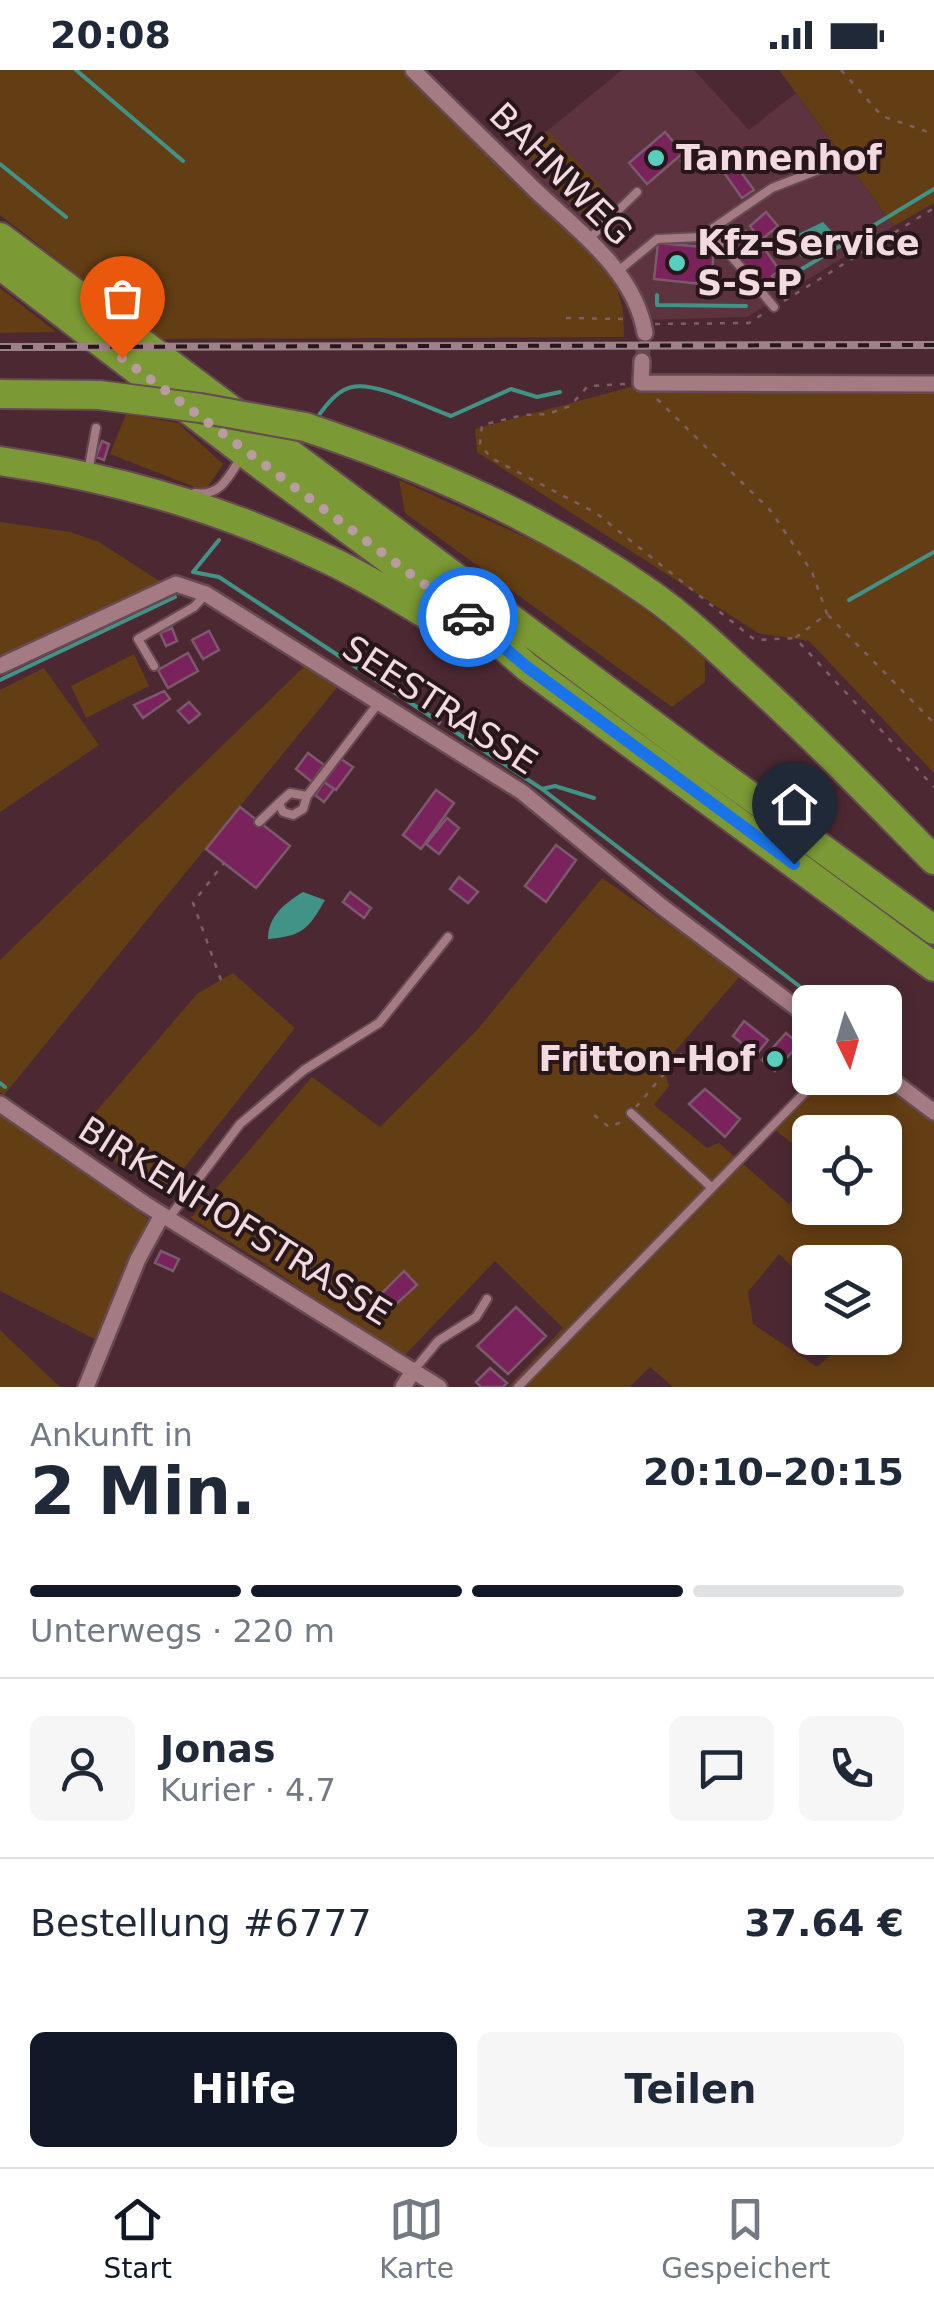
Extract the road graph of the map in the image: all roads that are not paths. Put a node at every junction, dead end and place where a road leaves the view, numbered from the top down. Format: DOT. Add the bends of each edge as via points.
graph roads {
  1 [pos="413,70"];
  2 [pos="830,165"];
  3 [pos="637,192"];
  4 [pos="711,232"];
  5 [pos="0,237"];
  6 [pos="589,239"];
  7 [pos="0,264"];
  8 [pos="617,272"];
  9 [pos="774,307"];
  10 [pos="643,326"];
  11 [pos="642,362"];
  12 [pos="934,384"];
  13 [pos="0,394"];
  14 [pos="96,428"];
  15 [pos="244,452"];
  16 [pos="0,461"];
  17 [pos="172,488"];
  18 [pos="189,492"];
  19 [pos="206,594"];
  20 [pos="0,666"];
  21 [pos="154,666"];
  22 [pos="527,667"];
  23 [pos="367,699"];
  24 [pos="307,796"];
  25 [pos="279,803"];
  26 [pos="259,822"];
  27 [pos="934,860"];
  28 [pos="934,930"];
  29 [pos="448,937"];
  30 [pos="934,966"];
  31 [pos="792,1004"];
  32 [pos="902,1088"];
  33 [pos="802,1095"];
  34 [pos="0,1104"];
  35 [pos="934,1112"];
  36 [pos="631,1113"];
  37 [pos="711,1187"];
  38 [pos="165,1217"];
  39 [pos="487,1299"];
  40 [pos="414,1370"];
  41 [pos="86,1387"];
  42 [pos="403,1387"];
  43 [pos="439,1387"];
  44 [pos="518,1387"];
  1 -- 6 [label="street, BAHNWEG"];
  2 -- 4 [label="lane" via="772,188"];
  3 -- 6 [label="lane"];
  4 -- 8 [label="lane" via="657,239"];
  4 -- 9 [label="lane"];
  5 -- 28 [label="highway"];
  6 -- 8 [label="street, BAHNWEG"];
  7 -- 15 [label="highway"];
  8 -- 10 [label="street, BAHNWEG" via="642,312"];
  11 -- 12 [label="street" via="641,383"];
  13 -- 27 [label="highway, bridge" via="99,395 305,427 460,485 655,596 800,723"];
  14 -- 17 [label="lane" via="87,466"];
  15 -- 18 [label="lane" via="213,494"];
  15 -- 22 [label="highway"];
  16 -- 22 [label="highway" via="145,491 240,522 329,560"];
  19 -- 20 [label="street, SEESTRASSE" via="176,584"];
  19 -- 21 [label="lane" via="138,639"];
  19 -- 23 [label="street, SEESTRASSE"];
  22 -- 30 [label="highway"];
  23 -- 24 [label="lane"];
  23 -- 31 [label="street, SEESTRASSE" via="522,792"];
  24 -- 25 [label="lane" via="290,793"];
  24 -- 25 [label="lane" via="293,814"];
  25 -- 26 [label="lane"];
  29 -- 38 [label="lane" via="380,1023 304,1070 240,1124"];
  32 -- 35 [label="street"];
  33 -- 37 [label="lane"];
  34 -- 38 [label="street, BIRKENHOFSTRASSE"];
  36 -- 37 [label="lane"];
  37 -- 44 [label="lane"];
  38 -- 40 [label="street, BIRKENHOFSTRASSE"];
  38 -- 41 [label="street" via="138,1259"];
  39 -- 40 [label="lane" via="476,1317 438,1341"];
  40 -- 42 [label="street"];
  40 -- 43 [label="street, BIRKENHOFSTRASSE"];
}
